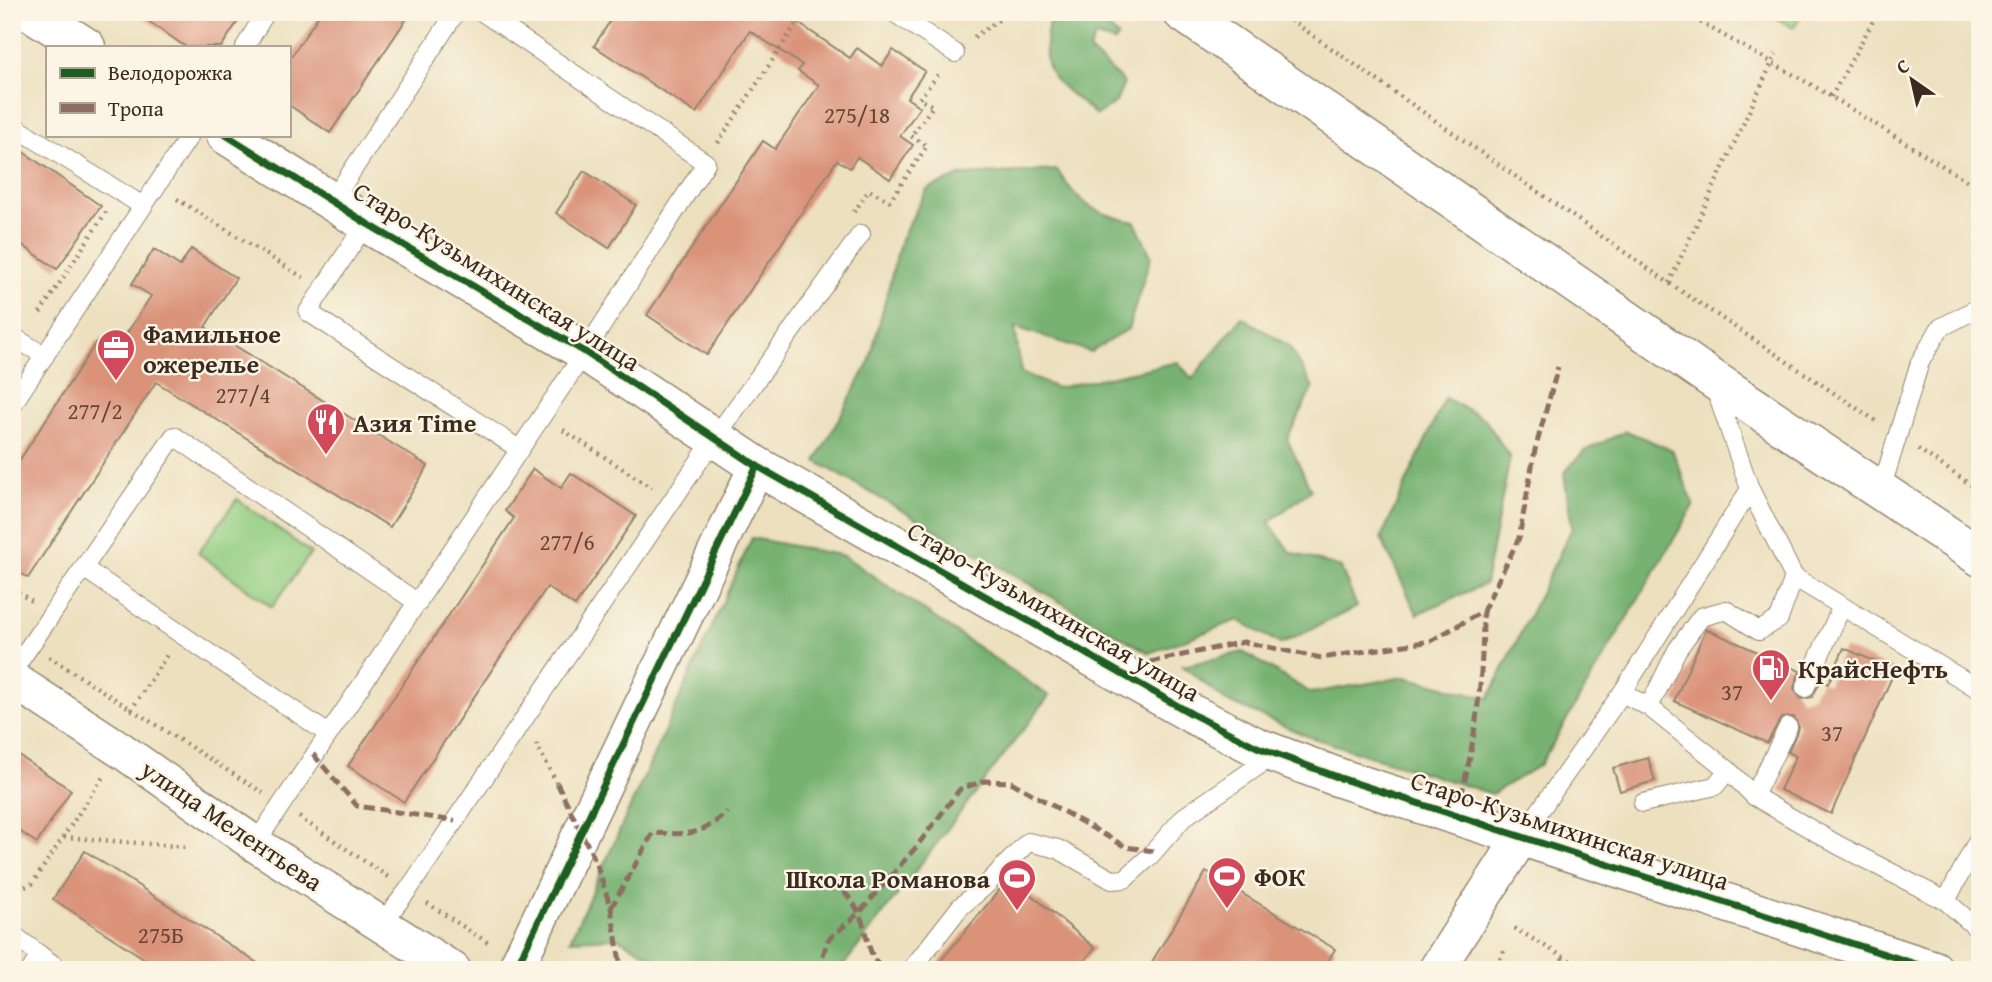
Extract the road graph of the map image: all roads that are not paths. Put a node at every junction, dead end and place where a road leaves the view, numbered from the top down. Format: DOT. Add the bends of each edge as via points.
graph roads {
  1 [pos="30,12"];
  2 [pos="266,12"];
  3 [pos="456,12"];
  4 [pos="482,12"];
  5 [pos="893,12"];
  6 [pos="1182,12"];
  7 [pos="84,46"];
  8 [pos="246,46"];
  9 [pos="956,53"];
  10 [pos="12,125"];
  11 [pos="189,136"];
  12 [pos="228,136"];
  13 [pos="333,200"];
  14 [pos="143,206"];
  15 [pos="366,223"];
  16 [pos="861,234"];
  17 [pos="1980,307"];
  18 [pos="17,339"];
  19 [pos="585,352"];
  20 [pos="45,356"];
  21 [pos="1711,378"];
  22 [pos="12,405"];
  23 [pos="714,439"];
  24 [pos="519,449"];
  25 [pos="757,466"];
  26 [pos="1750,489"];
  27 [pos="1881,490"];
  28 [pos="1980,557"];
  29 [pos="85,569"];
  30 [pos="1794,577"];
  31 [pos="418,603"];
  32 [pos="1842,606"];
  33 [pos="12,672"];
  34 [pos="12,678"];
  35 [pos="1805,688"];
  36 [pos="1980,690"];
  37 [pos="1622,693"];
  38 [pos="1649,707"];
  39 [pos="1787,727"];
  40 [pos="327,733"];
  41 [pos="1275,754"];
  42 [pos="1728,770"];
  43 [pos="1754,796"];
  44 [pos="1643,803"];
  45 [pos="1522,836"];
  46 [pos="1980,836"];
  47 [pos="255,844"];
  48 [pos="1946,901"];
  49 [pos="383,923"];
  50 [pos="1980,931"];
  51 [pos="12,934"];
  52 [pos="35,962"];
  53 [pos="61,970"];
  54 [pos="453,970"];
  55 [pos="515,970"];
  56 [pos="911,970"];
  57 [pos="1436,970"];
  58 [pos="1934,970"];
  1 -- 7 [label="street"];
  2 -- 8 [label="lane"];
  3 -- 13 [label="lane"];
  4 -- 19 [label="lane" via="706,163"];
  5 -- 9 [label="lane"];
  6 -- 21 [label="street"];
  10 -- 14 [label="lane"];
  11 -- 14 [label="lane"];
  12 -- 13 [label="street, Старо-Кузьмихинская улица"];
  13 -- 15 [label="street, Старо-Кузьмихинская улица"];
  14 -- 20 [label="lane"];
  15 -- 19 [label="street, Старо-Кузьмихинская улица"];
  15 -- 24 [label="lane" via="309,312"];
  16 -- 23 [label="lane"];
  17 -- 27 [label="lane" via="1940,328 1920,362"];
  18 -- 20 [label="lane"];
  19 -- 23 [label="street, Старо-Кузьмихинская улица"];
  19 -- 24 [label="lane"];
  20 -- 22 [label="lane"];
  21 -- 26 [label="lane"];
  21 -- 27 [label="street"];
  23 -- 25 [label="street, Старо-Кузьмихинская улица"];
  23 -- 49 [label="lane"];
  24 -- 31 [label="lane"];
  25 -- 41 [label="street, Старо-Кузьмихинская улица" via="1192,714"];
  25 -- 55 [label="street"];
  26 -- 30 [label="lane"];
  26 -- 37 [label="lane"];
  27 -- 28 [label="street"];
  29 -- 31 [label="lane" via="174,436"];
  29 -- 33 [label="lane"];
  29 -- 40 [label="lane"];
  30 -- 32 [label="lane"];
  30 -- 38 [label="lane" via="1779,619 1759,631 1727,610 1701,617 1677,650"];
  31 -- 40 [label="lane"];
  32 -- 35 [label="lane"];
  32 -- 36 [label="lane"];
  34 -- 47 [label="street, улица Мелентьева"];
  37 -- 38 [label="lane"];
  37 -- 45 [label="lane"];
  38 -- 42 [label="lane"];
  39 -- 43 [label="lane"];
  40 -- 47 [label="lane"];
  41 -- 45 [label="street, Старо-Кузьмихинская улица"];
  41 -- 56 [label="lane" via="1184,817 1125,879 1112,880 1058,849 1028,842 960,907"];
  42 -- 43 [label="lane"];
  42 -- 44 [label="lane" via="1715,786"];
  43 -- 48 [label="lane"];
  45 -- 57 [label="street"];
  45 -- 58 [label="street, Старо-Кузьмихинская улица"];
  46 -- 48 [label="lane"];
  47 -- 49 [label="street, улица Мелентьева"];
  48 -- 50 [label="lane"];
  49 -- 54 [label="street, улица Мелентьева"];
  51 -- 52 [label="lane"];
  52 -- 53 [label="lane"];
}
